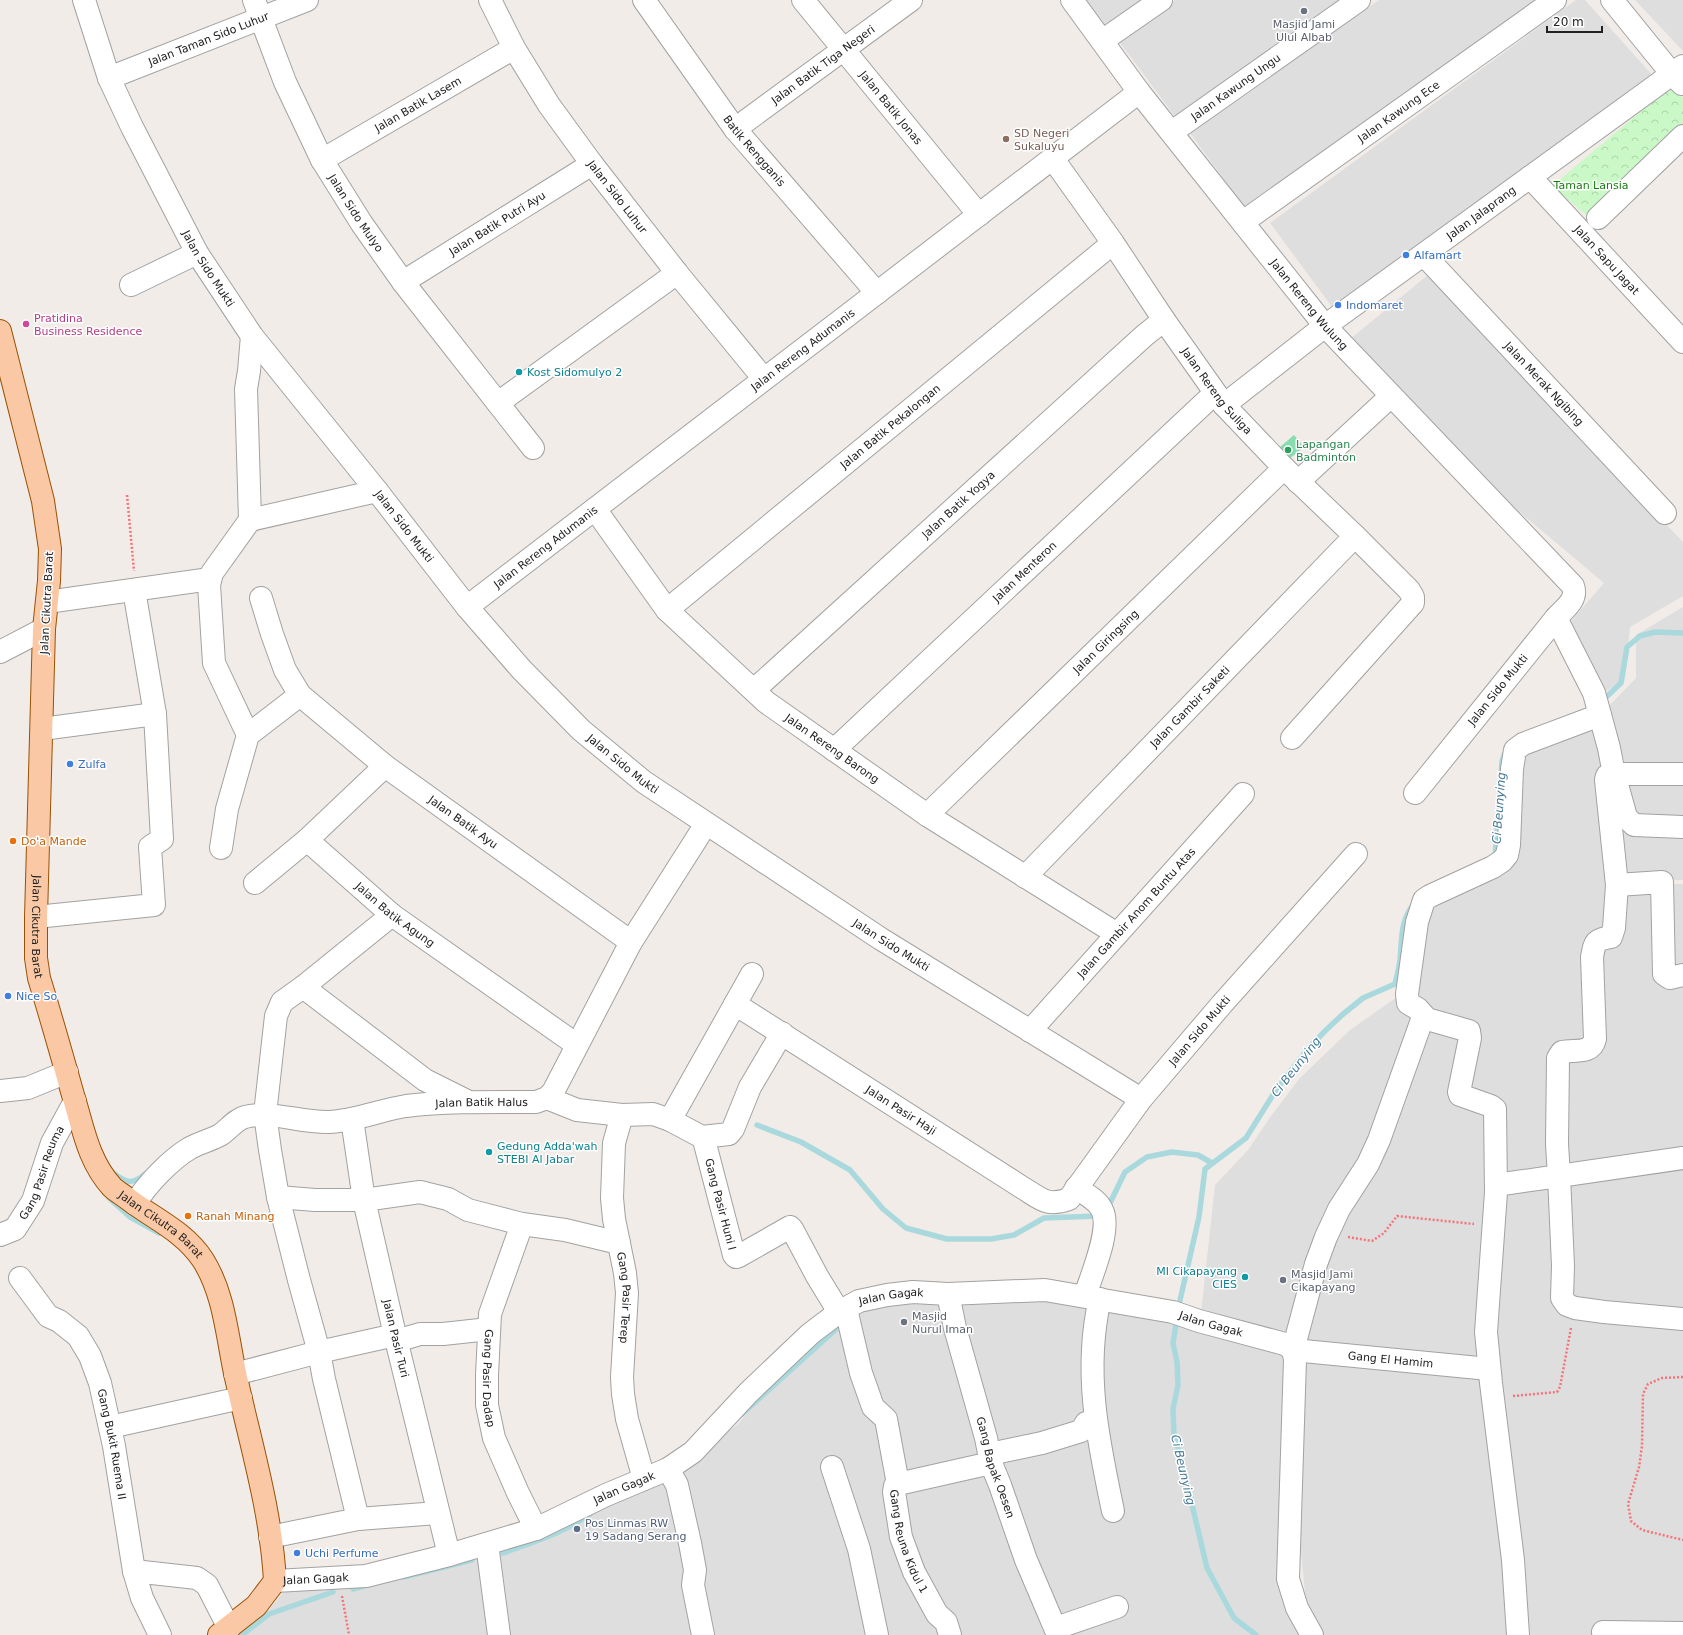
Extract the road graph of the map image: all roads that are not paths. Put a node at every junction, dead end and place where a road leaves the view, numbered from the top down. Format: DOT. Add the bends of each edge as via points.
graph roads {
  1 [pos="84,0"];
  2 [pos="307,0"];
  3 [pos="490,0"];
  4 [pos="644,0"];
  5 [pos="803,0"];
  6 [pos="911,0"];
  7 [pos="1072,0"];
  8 [pos="1161,0"];
  9 [pos="1358,0"];
  10 [pos="1555,0"];
  11 [pos="1612,0"];
  12 [pos="257,10"];
  13 [pos="1102,41"];
  14 [pos="514,48"];
  15 [pos="844,49"];
  16 [pos="1679,75"];
  17 [pos="109,78"];
  18 [pos="1139,92"];
  19 [pos="735,129"];
  20 [pos="1172,132"];
  21 [pos="1683,136"];
  22 [pos="1053,159"];
  23 [pos="322,160"];
  24 [pos="592,164"];
  25 [pos="1530,177"];
  26 [pos="979,215"];
  27 [pos="1598,218"];
  28 [pos="1243,222"];
  29 [pos="1113,243"];
  30 [pos="197,253"];
  31 [pos="1424,254"];
  32 [pos="677,273"];
  33 [pos="403,282"];
  34 [pos="130,285"];
  35 [pos="877,293"];
  36 [pos="1164,320"];
  37 [pos="1325,326"];
  38 [pos="0,331"];
  39 [pos="252,336"];
  40 [pos="1683,342"];
  41 [pos="764,379"];
  42 [pos="1391,396"];
  43 [pos="1219,400"];
  44 [pos="498,403"];
  45 [pos="533,448"];
  46 [pos="1290,475"];
  47 [pos="377,491"];
  48 [pos="595,509"];
  49 [pos="1665,513"];
  50 [pos="250,520"];
  51 [pos="1355,536"];
  52 [pos="210,579"];
  53 [pos="1573,586"];
  54 [pos="134,590"];
  55 [pos="261,598"];
  56 [pos="47,602"];
  57 [pos="467,607"];
  58 [pos="667,610"];
  59 [pos="1556,618"];
  60 [pos="44,629"];
  61 [pos="0,652"];
  62 [pos="754,690"];
  63 [pos="300,695"];
  64 [pos="155,714"];
  65 [pos="1601,721"];
  66 [pos="42,729"];
  67 [pos="248,734"];
  68 [pos="1292,738"];
  69 [pos="834,750"];
  70 [pos="385,766"];
  71 [pos="1614,774"];
  72 [pos="1683,774"];
  73 [pos="1415,793"];
  74 [pos="1243,794"];
  75 [pos="927,815"];
  76 [pos="706,824"];
  77 [pos="1683,827"];
  78 [pos="307,840"];
  79 [pos="221,848"];
  80 [pos="1356,854"];
  81 [pos="1025,877"];
  82 [pos="255,883"];
  83 [pos="1617,885"];
  84 [pos="392,915"];
  85 [pos="36,917"];
  86 [pos="1117,934"];
  87 [pos="632,942"];
  88 [pos="752,974"];
  89 [pos="1683,975"];
  90 [pos="303,987"];
  91 [pos="735,1004"];
  92 [pos="1423,1017"];
  93 [pos="1030,1031"];
  94 [pos="782,1033"];
  95 [pos="577,1045"];
  96 [pos="66,1072"];
  97 [pos="0,1091"];
  98 [pos="547,1098"];
  99 [pos="1141,1099"];
  100 [pos="471,1103"];
  101 [pos="72,1107"];
  102 [pos="265,1114"];
  103 [pos="672,1114"];
  104 [pos="622,1115"];
  105 [pos="352,1119"];
  106 [pos="702,1138"];
  107 [pos="1683,1158"];
  108 [pos="1559,1176"];
  109 [pos="1496,1185"];
  110 [pos="1076,1188"];
  111 [pos="278,1196"];
  112 [pos="364,1200"];
  113 [pos="135,1204"];
  114 [pos="522,1224"];
  115 [pos="0,1235"];
  116 [pos="619,1243"];
  117 [pos="20,1278"];
  118 [pos="948,1294"];
  119 [pos="1092,1297"];
  120 [pos="842,1310"];
  121 [pos="1683,1319"];
  122 [pos="490,1329"];
  123 [pos="396,1338"];
  124 [pos="1293,1350"];
  125 [pos="319,1352"];
  126 [pos="1489,1369"];
  127 [pos="235,1374"];
  128 [pos="241,1398"];
  129 [pos="1096,1421"];
  130 [pos="110,1427"];
  131 [pos="990,1459"];
  132 [pos="832,1467"];
  133 [pos="668,1469"];
  134 [pos="644,1480"];
  135 [pos="898,1484"];
  136 [pos="1113,1511"];
  137 [pos="438,1513"];
  138 [pos="358,1519"];
  139 [pos="536,1529"];
  140 [pos="270,1537"];
  141 [pos="487,1544"];
  142 [pos="449,1555"];
  143 [pos="134,1571"];
  144 [pos="275,1581"];
  145 [pos="1117,1607"];
  146 [pos="224,1631"];
  147 [pos="1057,1632"];
  148 [pos="1603,1632"];
  149 [pos="1683,1633"];
  150 [pos="160,1635"];
  151 [pos="499,1635"];
  152 [pos="703,1635"];
  153 [pos="877,1635"];
  154 [pos="950,1635"];
  155 [pos="1312,1635"];
  156 [pos="1518,1635"];
  1 -- 17 [label="street, Jalan Sido Mukti"];
  2 -- 12 [label="street, Jalan Taman Sido Luhur"];
  3 -- 14 [label="street, Jalan Sido Luhur"];
  4 -- 19 [label="street, Batik Rengganis"];
  5 -- 15 [label="street, Jalan Batik Jonas"];
  6 -- 15 [label="street, Jalan Batik Tiga Negeri"];
  7 -- 13 [label="street, Jalan Rereng Wulung"];
  8 -- 13 [label="street"];
  9 -- 20 [label="street, Jalan Kawung Ungu"];
  10 -- 28 [label="street, Jalan Kawung Ece"];
  11 -- 16 [label="street"];
  12 -- 17 [label="street, Jalan Taman Sido Luhur"];
  12 -- 23 [label="street, Jalan Sido Mulyo" via="285,82"];
  13 -- 18 [label="street, Jalan Rereng Wulung"];
  14 -- 23 [label="street, Jalan Batik Lasem"];
  14 -- 24 [label="street, Jalan Sido Luhur" via="549,105"];
  15 -- 19 [label="street, Jalan Batik Tiga Negeri"];
  15 -- 26 [label="street, Jalan Batik Jonas"];
  16 -- 25 [label="street, Jalan Jalaprang"];
  17 -- 30 [label="street, Jalan Sido Mukti"];
  18 -- 20 [label="street, Jalan Rereng Wulung"];
  18 -- 22 [label="street, Jalan Rereng Adumanis"];
  19 -- 35 [label="street, Batik Rengganis"];
  20 -- 28 [label="street, Jalan Rereng Wulung"];
  21 -- 27 [label="street"];
  22 -- 26 [label="street, Jalan Rereng Adumanis"];
  22 -- 29 [label="street, Jalan Rereng Suliga"];
  23 -- 33 [label="street, Jalan Sido Mulyo" via="362,224"];
  24 -- 32 [label="street, Jalan Sido Luhur"];
  24 -- 33 [label="street, Jalan Batik Putri Ayu"];
  25 -- 31 [label="street, Jalan Jalaprang"];
  25 -- 40 [label="street, Jalan Sapu Jagat"];
  26 -- 35 [label="street, Jalan Rereng Adumanis"];
  28 -- 37 [label="street, Jalan Rereng Wulung"];
  29 -- 36 [label="street, Jalan Rereng Suliga"];
  29 -- 58 [label="street, Jalan Batik Pekalongan"];
  30 -- 34 [label="street"];
  30 -- 39 [label="street, Jalan Sido Mukti"];
  31 -- 37 [label="street, Jalan Jalaprang"];
  31 -- 49 [label="street, Jalan Merak Ngibing"];
  32 -- 41 [label="street, Jalan Sido Luhur"];
  32 -- 44 [label="street"];
  33 -- 44 [label="street, Jalan Sido Mulyo"];
  35 -- 41 [label="street, Jalan Rereng Adumanis"];
  36 -- 43 [label="street, Jalan Rereng Suliga"];
  36 -- 62 [label="street, Jalan Batik Yogya"];
  37 -- 42 [label="street, Jalan Rereng Wulung"];
  37 -- 43 [label="street, Jalan Jalaprang"];
  38 -- 56 [label="main road, Jalan Cikutra Barat" via="43,501 50,549"];
  39 -- 47 [label="street, Jalan Sido Mukti"];
  39 -- 50 [label="street" via="246,397"];
  41 -- 48 [label="street, Jalan Rereng Adumanis"];
  42 -- 46 [label="street, Jalan Giringsing"];
  42 -- 53 [label="street, Jalan Rereng Wulung"];
  43 -- 46 [label="street, Jalan Rereng Suliga"];
  43 -- 69 [label="street, Jalan Menteron"];
  44 -- 45 [label="street, Jalan Sido Mulyo"];
  46 -- 51 [label="street, Jalan Rereng Suliga"];
  46 -- 75 [label="street, Jalan Giringsing"];
  47 -- 50 [label="street"];
  47 -- 57 [label="street, Jalan Sido Mukti"];
  48 -- 57 [label="street, Jalan Rereng Adumanis"];
  48 -- 58 [label="street, Jalan Rereng Barong"];
  50 -- 52 [label="street" via="212,572"];
  51 -- 68 [label="street, Jalan Rereng Suliga" via="1409,590 1413,603"];
  51 -- 81 [label="street, Jalan Gambir Saketi"];
  52 -- 54 [label="street"];
  52 -- 67 [label="street" via="214,664"];
  53 -- 59 [label="street, Jalan Sido Mukti" via="1573,600"];
  54 -- 56 [label="street"];
  54 -- 64 [label="street"];
  55 -- 63 [label="street, Jalan Batik Ayu" via="285,670"];
  56 -- 60 [label="main road, Jalan Cikutra Barat"];
  57 -- 76 [label="street, Jalan Sido Mukti" via="521,669 581,730 644,782"];
  58 -- 62 [label="street, Jalan Rereng Barong"];
  59 -- 65 [label="street" via="1594,693"];
  59 -- 73 [label="street, Jalan Sido Mukti"];
  60 -- 61 [label="street"];
  60 -- 66 [label="main road, Jalan Cikutra Barat"];
  62 -- 69 [label="street, Jalan Rereng Barong" via="766,702"];
  63 -- 67 [label="street"];
  63 -- 70 [label="street, Jalan Batik Ayu"];
  64 -- 66 [label="street"];
  64 -- 85 [label="street" via="162,839 150,847 154,905"];
  65 -- 71 [label="street"];
  65 -- 92 [label="street" via="1523,744 1516,750 1512,769 1507,855 1493,867 1424,900 1417,922 1407,998 1408,1003 1418,1009"];
  66 -- 85 [label="main road, Jalan Cikutra Barat"];
  67 -- 79 [label="street" via="227,809"];
  69 -- 75 [label="street, Jalan Rereng Barong"];
  70 -- 78 [label="street"];
  70 -- 87 [label="street, Jalan Batik Ayu"];
  71 -- 72 [label="street"];
  71 -- 77 [label="street" via="1629,822 1634,825"];
  71 -- 83 [label="street" via="1608,775 1606,780"];
  74 -- 86 [label="street, Jalan Gambir Anom Buntu Atas"];
  75 -- 81 [label="street, Jalan Rereng Barong"];
  76 -- 87 [label="street"];
  76 -- 93 [label="street, Jalan Sido Mukti" via="881,939"];
  78 -- 82 [label="street"];
  78 -- 84 [label="street, Jalan Batik Agung"];
  80 -- 99 [label="street, Jalan Sido Mukti"];
  81 -- 86 [label="street, Jalan Rereng Barong"];
  83 -- 89 [label="street" via="1662,882 1664,974 1670,978"];
  83 -- 108 [label="street" via="1613,934 1595,942 1592,957 1595,1039 1586,1050 1562,1052 1558,1058"];
  84 -- 90 [label="street"];
  84 -- 95 [label="street, Jalan Batik Agung"];
  85 -- 96 [label="main road, Jalan Cikutra Barat" via="36,958 39,978"];
  86 -- 93 [label="street, Jalan Gambir Anom Buntu Atas"];
  87 -- 95 [label="street"];
  88 -- 91 [label="street"];
  90 -- 100 [label="street" via="425,1080"];
  90 -- 102 [label="street" via="282,1002 276,1016"];
  91 -- 94 [label="street, Jalan Pasir Haji"];
  91 -- 103 [label="street"];
  92 -- 109 [label="street" via="1469,1032 1459,1092 1460,1096 1494,1109"];
  92 -- 124 [label="street" via="1368,1164 1339,1210 1316,1264"];
  93 -- 99 [label="street, Jalan Sido Mukti"];
  94 -- 106 [label="street" via="750,1087 733,1129 729,1134"];
  94 -- 110 [label="street, Jalan Pasir Haji" via="1047,1202 1057,1203 1068,1199"];
  95 -- 98 [label="street"];
  96 -- 97 [label="street" via="28,1088"];
  96 -- 101 [label="main road, Jalan Cikutra Barat"];
  98 -- 100 [label="street, Jalan Batik Halus" via="536,1102"];
  98 -- 104 [label="street" via="578,1110"];
  99 -- 110 [label="street, Jalan Pasir Haji"];
  100 -- 105 [label="street, Jalan Batik Halus" via="404,1106"];
  101 -- 113 [label="main road, Jalan Cikutra Barat" via="98,1169 113,1188"];
  101 -- 115 [label="street, Gang Pasir Reuma" via="52,1143 33,1201 15,1229"];
  102 -- 105 [label="street, Jalan Batik Halus" via="329,1122"];
  102 -- 111 [label="street"];
  102 -- 113 [label="street, Jalan Batik Halus" via="243,1117 220,1135 189,1149 144,1189"];
  103 -- 104 [label="street"];
  103 -- 106 [label="street"];
  104 -- 116 [label="street, Gang Pasir Terep" via="614,1143 612,1198"];
  105 -- 112 [label="street, Jalan Pasir Turi"];
  106 -- 120 [label="street, Gang Pasir Huni I" via="734,1255 739,1256 790,1227 817,1276"];
  107 -- 108 [label="street"];
  108 -- 109 [label="street"];
  108 -- 121 [label="street" via="1562,1298 1567,1305 1604,1312"];
  109 -- 126 [label="street" via="1486,1332"];
  110 -- 119 [label="street" via="1098,1204 1105,1218"];
  111 -- 112 [label="street" via="316,1200"];
  111 -- 125 [label="street"];
  112 -- 114 [label="street" via="420,1192 448,1199 468,1210"];
  112 -- 123 [label="street, Jalan Pasir Turi"];
  113 -- 127 [label="main road, Jalan Cikutra Barat" via="168,1224 204,1261 221,1304"];
  114 -- 116 [label="street" via="565,1230"];
  114 -- 122 [label="street, Gang Pasir Dadap" via="490,1314"];
  116 -- 134 [label="street, Gang Pasir Terep" via="626,1273 627,1293 623,1394 627,1419"];
  117 -- 130 [label="street, Gang Bukit Ruema II" via="48,1316 78,1336 90,1356 100,1383"];
  118 -- 119 [label="street, Jalan Gagak" via="1045,1290"];
  118 -- 120 [label="street, Jalan Gagak" via="913,1292 887,1295 859,1301"];
  118 -- 131 [label="street, Gang Bapak Oesen"];
  119 -- 124 [label="street, Jalan Gagak" via="1173,1312 1285,1344"];
  119 -- 129 [label="street" via="1092,1383"];
  120 -- 133 [label="street, Jalan Gagak" via="810,1334 759,1382 693,1452"];
  120 -- 135 [label="street, Gang Reuna Kidul 1" via="873,1407 886,1419"];
  122 -- 123 [label="street"];
  122 -- 139 [label="street, Gang Pasir Dadap" via="486,1375 487,1406 494,1438"];
  123 -- 125 [label="street"];
  123 -- 137 [label="street, Jalan Pasir Turi"];
  124 -- 126 [label="street, Gang El Hamim"];
  124 -- 155 [label="street" via="1295,1359 1288,1579 1297,1608"];
  125 -- 127 [label="street"];
  125 -- 138 [label="street"];
  126 -- 156 [label="street" via="1513,1560"];
  127 -- 128 [label="main road, Jalan Cikutra Barat"];
  128 -- 130 [label="street"];
  128 -- 140 [label="main road, Jalan Cikutra Barat" via="263,1490"];
  129 -- 131 [label="street" via="1086,1422 1081,1431"];
  129 -- 136 [label="street"];
  130 -- 143 [label="street, Gang Bukit Ruema II"];
  131 -- 135 [label="street"];
  131 -- 147 [label="street, Gang Bapak Oesen" via="1026,1560"];
  132 -- 153 [label="street" via="859,1549"];
  133 -- 134 [label="street, Jalan Gagak"];
  133 -- 152 [label="street" via="677,1485 690,1543 694,1570 693,1585"];
  134 -- 139 [label="street, Jalan Gagak" via="606,1495"];
  135 -- 154 [label="street, Gang Reuna Kidul 1" via="894,1492 901,1537 914,1572 937,1614 946,1622"];
  137 -- 138 [label="street"];
  137 -- 142 [label="street, Jalan Pasir Turi"];
  138 -- 140 [label="street"];
  139 -- 141 [label="street, Jalan Gagak"];
  140 -- 144 [label="main road, Jalan Cikutra Barat"];
  141 -- 142 [label="street, Jalan Gagak"];
  141 -- 151 [label="street"];
  142 -- 144 [label="street, Jalan Gagak" via="366,1576"];
  143 -- 146 [label="street" via="197,1578 207,1585"];
  143 -- 150 [label="street, Gang Bukit Ruema II" via="142,1598"];
  144 -- 146 [label="main road" via="256,1606"];
  145 -- 147 [label="street"];
  148 -- 149 [label="street"];
}
